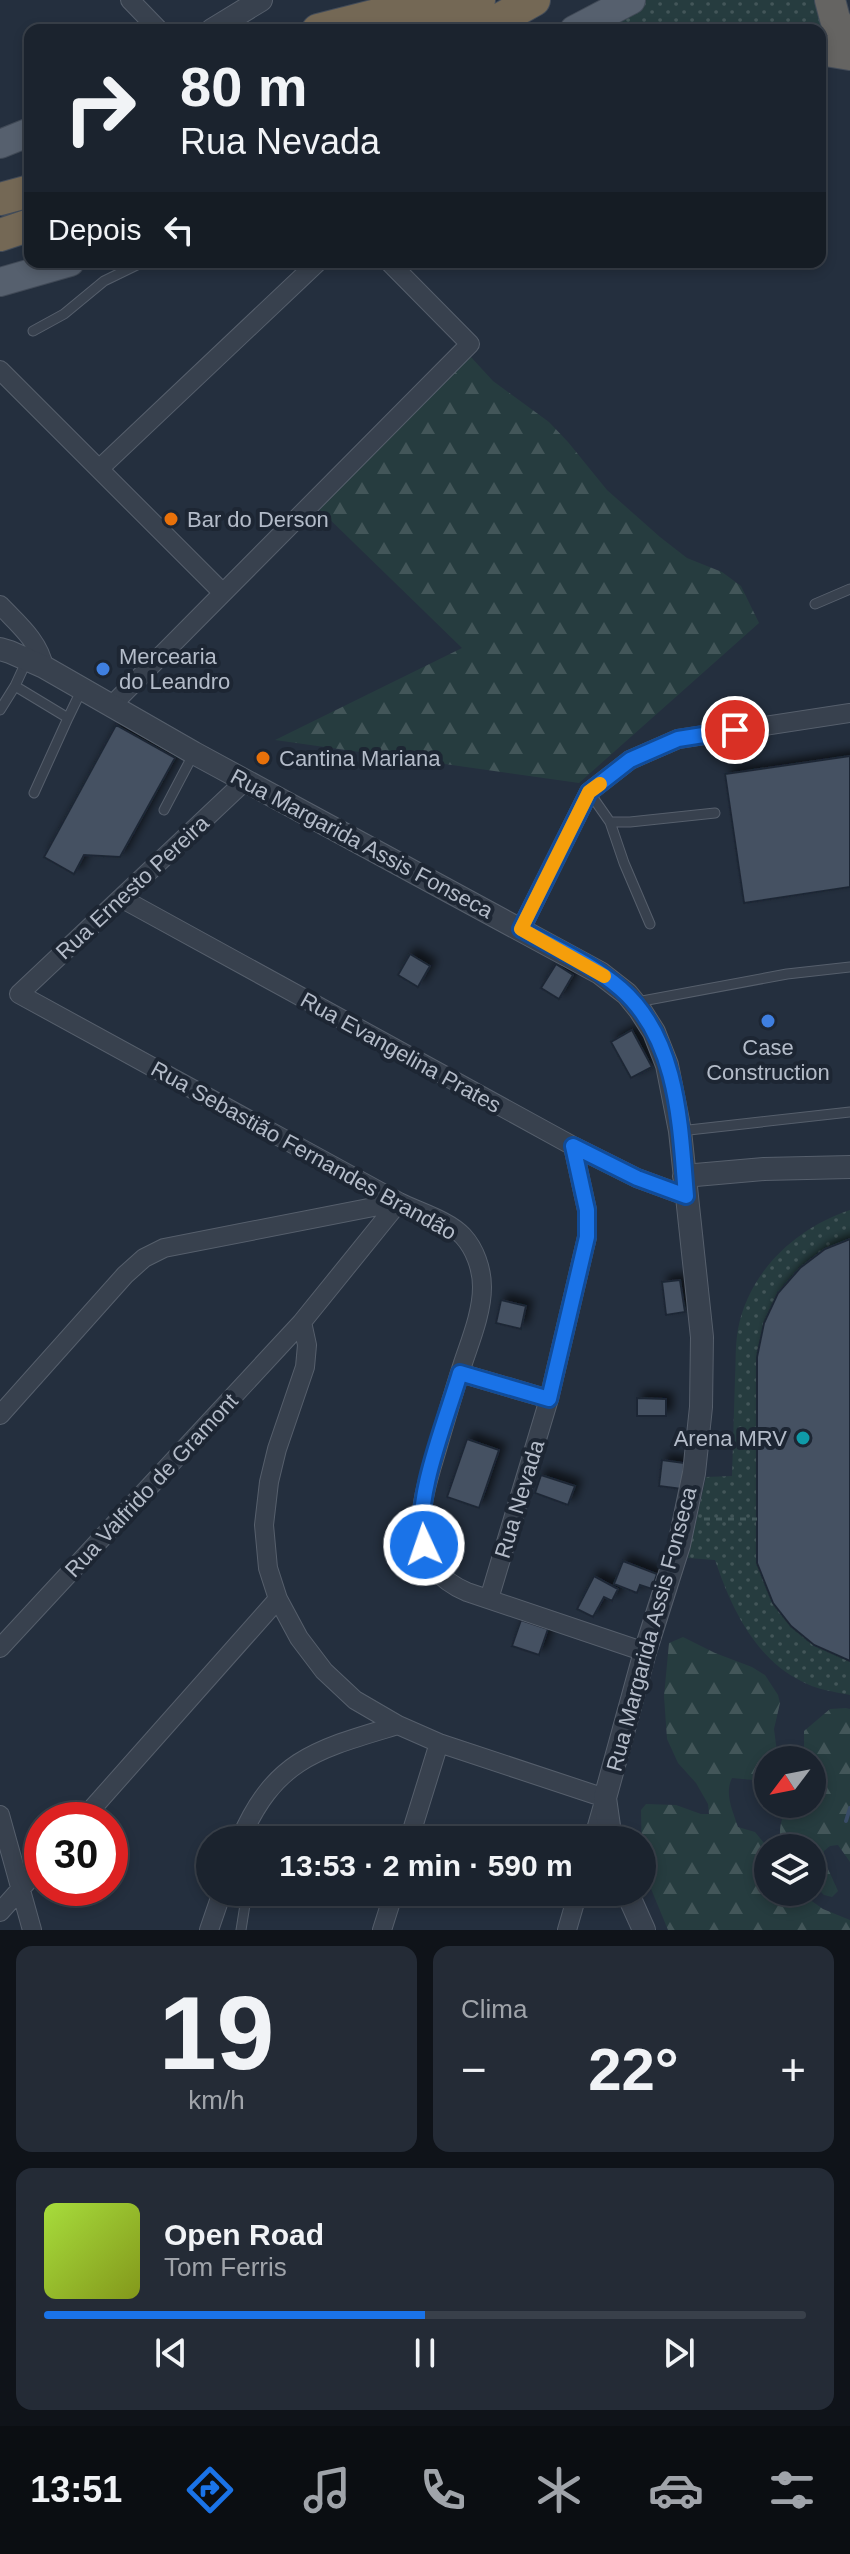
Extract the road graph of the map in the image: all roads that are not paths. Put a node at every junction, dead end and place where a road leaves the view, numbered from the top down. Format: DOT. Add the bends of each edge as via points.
graph roads {
  1 [pos="130,0"];
  2 [pos="261,0"];
  3 [pos="373,0"];
  4 [pos="436,0"];
  5 [pos="479,0"];
  6 [pos="534,0"];
  7 [pos="631,0"];
  8 [pos="830,0"];
  9 [pos="153,24"];
  10 [pos="222,24"];
  11 [pos="324,24"];
  12 [pos="342,24"];
  13 [pos="437,24"];
  14 [pos="492,24"];
  15 [pos="585,24"];
  16 [pos="850,44"];
  17 [pos="826,51"];
  18 [pos="850,55"];
  19 [pos="24,134"];
  20 [pos="0,144"];
  21 [pos="24,193"];
  22 [pos="0,199"];
  23 [pos="24,227"];
  24 [pos="0,235"];
  25 [pos="49,268"];
  26 [pos="131,268"];
  27 [pos="312,268"];
  28 [pos="395,268"];
  29 [pos="0,282"];
  30 [pos="33,331"];
  31 [pos="0,370"];
  32 [pos="99,469"];
  33 [pos="850,589"];
  34 [pos="222,592"];
  35 [pos="815,604"];
  36 [pos="0,605"];
  37 [pos="0,649"];
  38 [pos="36,664"];
  39 [pos="15,686"];
  40 [pos="82,689"];
  41 [pos="111,706"];
  42 [pos="0,710"];
  43 [pos="850,713"];
  44 [pos="68,718"];
  45 [pos="194,753"];
  46 [pos="245,781"];
  47 [pos="589,792"];
  48 [pos="34,793"];
  49 [pos="164,810"];
  50 [pos="715,813"];
  51 [pos="610,822"];
  52 [pos="121,898"];
  53 [pos="650,924"];
  54 [pos="521,929"];
  55 [pos="850,967"];
  56 [pos="19,994"];
  57 [pos="634,1003"];
  58 [pos="850,1112"];
  59 [pos="680,1131"];
  60 [pos="573,1146"];
  61 [pos="850,1167"];
  62 [pos="685,1186"];
  63 [pos="399,1202"];
  64 [pos="302,1322"];
  65 [pos="460,1373"];
  66 [pos="549,1399"];
  67 [pos="0,1415"];
  68 [pos="278,1599"];
  69 [pos="489,1599"];
  70 [pos="0,1648"];
  71 [pos="645,1652"];
  72 [pos="398,1725"];
  73 [pos="439,1743"];
  74 [pos="605,1798"];
  75 [pos="98,1802"];
  76 [pos="0,1815"];
  77 [pos="246,1826"];
  78 [pos="413,1826"];
  79 [pos="597,1826"];
  80 [pos="609,1826"];
  81 [pos="24,1886"];
  82 [pos="21,1889"];
  83 [pos="217,1906"];
  84 [pos="245,1906"];
  85 [pos="390,1906"];
  86 [pos="574,1906"];
  87 [pos="633,1906"];
  88 [pos="0,1912"];
  89 [pos="32,1930"];
  90 [pos="209,1930"];
  91 [pos="241,1930"];
  92 [pos="382,1930"];
  93 [pos="567,1930"];
  94 [pos="644,1930"];
  1 -- 9 [label="street"];
  2 -- 10 [label="street"];
  3 -- 11 [label="main road"];
  4 -- 12 [label="highway"];
  5 -- 13 [label="highway"];
  6 -- 14 [label="highway"];
  7 -- 15 [label="main road"];
  8 -- 16 [label="highway"];
  17 -- 18 [label="highway"];
  19 -- 20 [label="main road"];
  21 -- 22 [label="highway"];
  23 -- 24 [label="highway"];
  25 -- 29 [label="main road"];
  26 -- 30 [label="lane"];
  27 -- 32 [label="street"];
  28 -- 34 [label="street" via="470,344"];
  31 -- 32 [label="street"];
  32 -- 34 [label="street"];
  33 -- 35 [label="lane"];
  34 -- 41 [label="street"];
  36 -- 38 [label="street" via="35,642 41,653"];
  37 -- 38 [label="street, Rua Margarida Assis Fonseca"];
  38 -- 39 [label="lane"];
  38 -- 40 [label="street, Rua Margarida Assis Fonseca"];
  39 -- 42 [label="lane"];
  39 -- 44 [label="lane"];
  40 -- 41 [label="street, Rua Margarida Assis Fonseca"];
  40 -- 44 [label="lane"];
  41 -- 45 [label="street, Rua Margarida Assis Fonseca"];
  43 -- 47 [label="street" via="678,739 630,760"];
  44 -- 48 [label="lane"];
  45 -- 46 [label="street, Rua Margarida Assis Fonseca"];
  45 -- 49 [label="lane"];
  46 -- 52 [label="street, Rua Ernesto Pereira"];
  46 -- 54 [label="street, Rua Margarida Assis Fonseca"];
  47 -- 51 [label="lane"];
  47 -- 54 [label="street"];
  50 -- 51 [label="lane"];
  51 -- 53 [label="lane"];
  52 -- 56 [label="street, Rua Ernesto Pereira"];
  52 -- 60 [label="street, Rua Evangelina Prates"];
  54 -- 57 [label="street, Rua Margarida Assis Fonseca" via="600,973"];
  55 -- 57 [label="lane"];
  56 -- 63 [label="street, Rua Sebastião Fernandes Brandão"];
  57 -- 59 [label="street, Rua Margarida Assis Fonseca" via="654,1032 667,1065"];
  58 -- 59 [label="lane"];
  59 -- 62 [label="street, Rua Margarida Assis Fonseca"];
  60 -- 62 [label="street, Rua Evangelina Prates" via="637,1178"];
  60 -- 66 [label="street, Rua Nevada" via="587,1210 587,1237"];
  61 -- 62 [label="street, Rua Evangelina Prates" via="764,1169"];
  62 -- 71 [label="street, Rua Margarida Assis Fonseca" via="702,1337 698,1448 679,1545"];
  63 -- 64 [label="street, Rua Valfrido de Gramont"];
  63 -- 65 [label="street, Rua Sebastião Fernandes Brandão" via="464,1237 481,1270 477,1321"];
  63 -- 67 [label="street" via="164,1248 144,1258"];
  64 -- 68 [label="street" via="305,1367 277,1449 264,1525 268,1568"];
  64 -- 70 [label="street, Rua Valfrido de Gramont"];
  65 -- 66 [label="street"];
  65 -- 69 [label="street, Rua Sebastião Fernandes Brandão" via="423,1496 420,1530 429,1559 444,1579"];
  66 -- 69 [label="street, Rua Nevada"];
  68 -- 72 [label="street" via="324,1671 355,1700"];
  68 -- 75 [label="street"];
  69 -- 71 [label="street, Rua Sebastião Fernandes Brandão"];
  71 -- 74 [label="street, Rua Margarida Assis Fonseca"];
  72 -- 73 [label="street"];
  72 -- 77 [label="street" via="310,1755 277,1779"];
  73 -- 74 [label="street"];
  73 -- 78 [label="street"];
  74 -- 79 [label="street, Rua Margarida Assis Fonseca"];
  74 -- 80 [label="street"];
  76 -- 82 [label="street"];
  81 -- 82 [label="street"];
  82 -- 88 [label="street"];
  82 -- 89 [label="street"];
  83 -- 90 [label="street"];
  84 -- 91 [label="lane"];
  85 -- 92 [label="street"];
  86 -- 93 [label="street"];
  87 -- 94 [label="street"];
}
